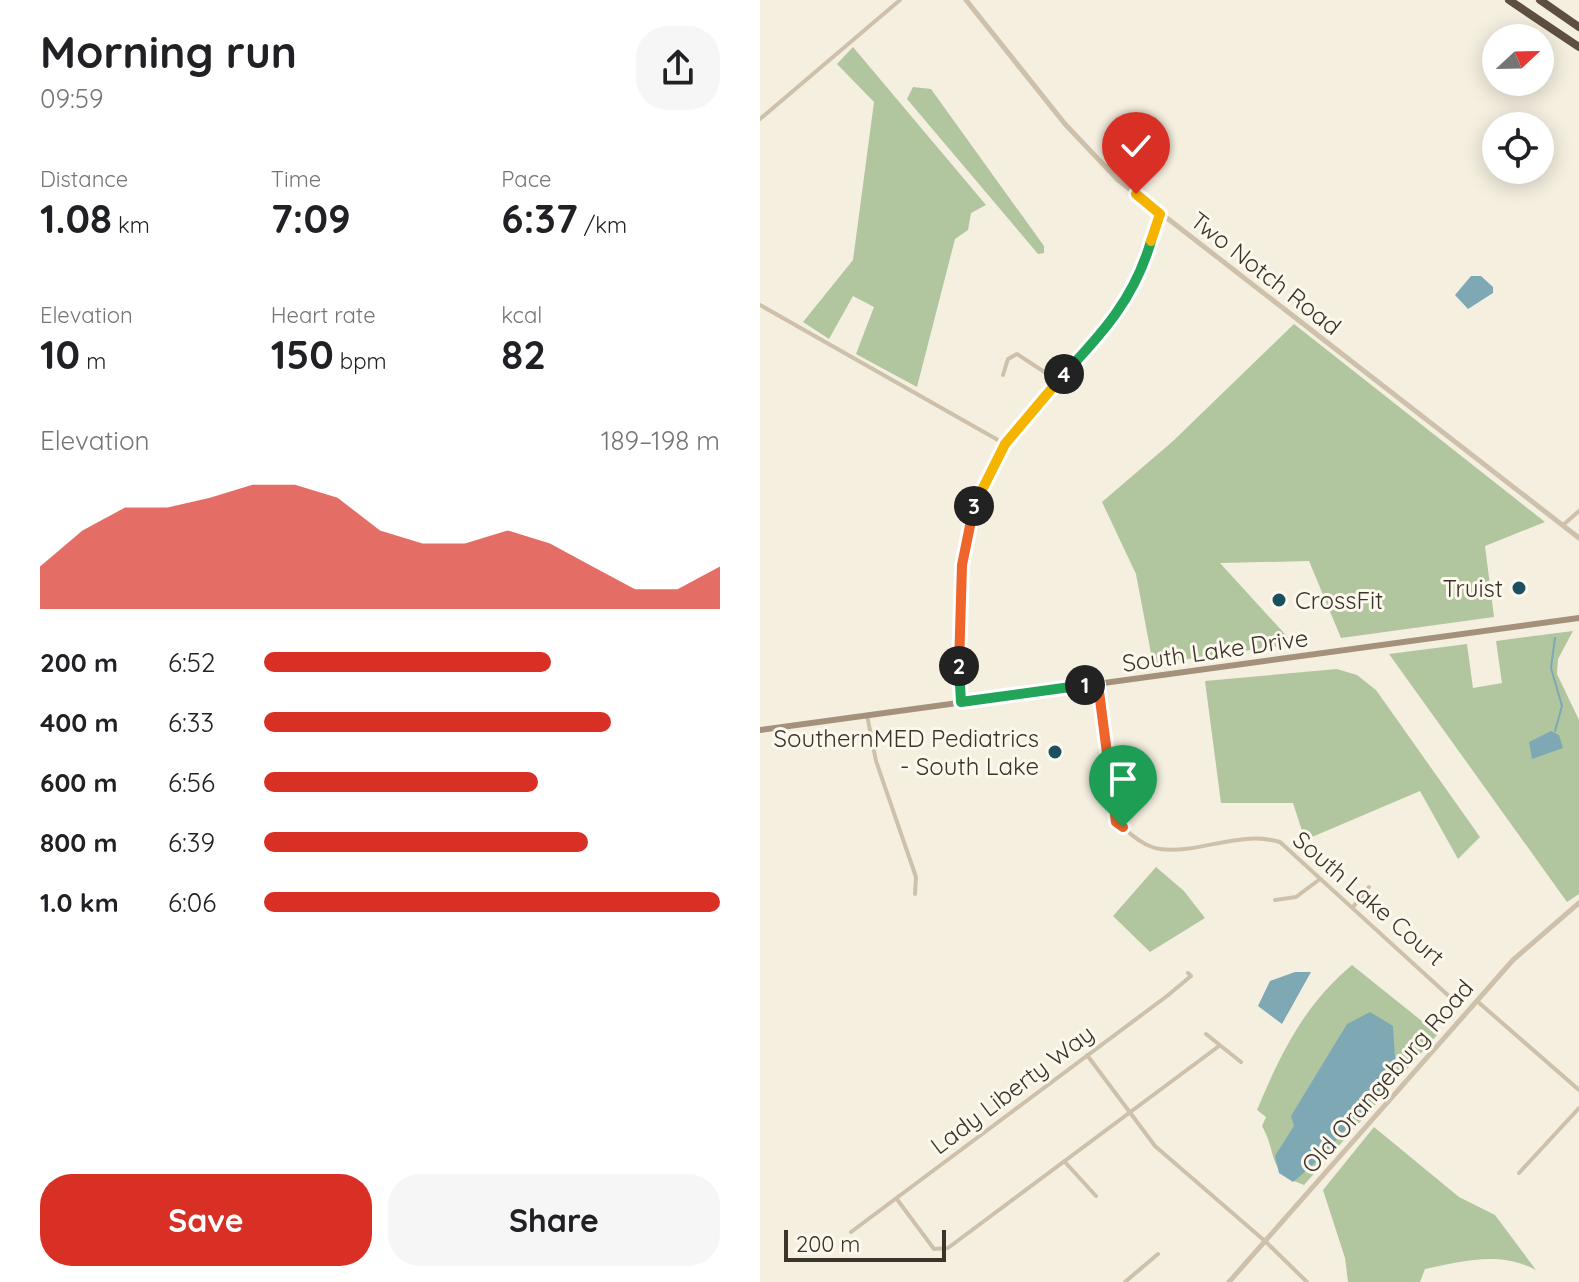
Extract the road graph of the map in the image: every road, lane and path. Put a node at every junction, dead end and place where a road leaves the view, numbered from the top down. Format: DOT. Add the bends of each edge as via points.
graph roads {
  1 [pos="900,0"];
  2 [pos="966,0"];
  3 [pos="1509,0"];
  4 [pos="1540,0"];
  5 [pos="1579,27"];
  6 [pos="1579,47"];
  7 [pos="760,119"];
  8 [pos="1160,214"];
  9 [pos="760,305"];
  10 [pos="1003,375"];
  11 [pos="1058,381"];
  12 [pos="1005,444"];
  13 [pos="1579,511"];
  14 [pos="1563,525"];
  15 [pos="1579,538"];
  16 [pos="1579,618"];
  17 [pos="1098,684"];
  18 [pos="961,702"];
  19 [pos="867,715"];
  20 [pos="760,730"];
  21 [pos="1320,879"];
  22 [pos="1369,887"];
  23 [pos="915,894"];
  24 [pos="1275,900"];
  25 [pos="1579,903"];
  26 [pos="1353,907"];
  27 [pos="1188,973"];
  28 [pos="1451,998"];
  29 [pos="1477,1001"];
  30 [pos="1206,1034"];
  31 [pos="1219,1046"];
  32 [pos="1087,1055"];
  33 [pos="1241,1062"];
  34 [pos="1579,1090"];
  35 [pos="1579,1108"];
  36 [pos="1130,1112"];
  37 [pos="1064,1161"];
  38 [pos="1519,1173"];
  39 [pos="1096,1196"];
  40 [pos="896,1198"];
  41 [pos="851,1232"];
  42 [pos="1266,1242"];
  43 [pos="1158,1254"];
  44 [pos="1125,1282"];
  45 [pos="1229,1282"];
  46 [pos="1307,1282"];
  1 -- 7 [label="street"];
  2 -- 8 [label="street, Two Notch Road" via="1096,159"];
  3 -- 6 [label="highway"];
  4 -- 5 [label="highway"];
  8 -- 11 [label="street" via="1123,308"];
  8 -- 14 [label="street, Two Notch Road"];
  9 -- 12 [label="street"];
  10 -- 11 [label="street" via="1008,359 1017,354"];
  11 -- 12 [label="street"];
  12 -- 18 [label="street" via="976,499 965,537"];
  13 -- 14 [label="street"];
  14 -- 15 [label="street, Two Notch Road"];
  16 -- 17 [label="main road, South Lake Drive"];
  17 -- 18 [label="main road, South Lake Drive"];
  17 -- 21 [label="street, South Lake Court" via="1116,822 1158,849 1249,837 1280,842"];
  18 -- 19 [label="main road, South Lake Drive"];
  19 -- 20 [label="main road, South Lake Drive"];
  19 -- 23 [label="street" via="876,761 916,877"];
  21 -- 24 [label="street" via="1296,897"];
  21 -- 26 [label="street, South Lake Court"];
  22 -- 26 [label="street"];
  25 -- 29 [label="street, Old Orangeburg Road" via="1513,960"];
  26 -- 28 [label="street, South Lake Court"];
  27 -- 32 [label="street, Lady Liberty Way" via="1191,976 1179,986"];
  29 -- 34 [label="street"];
  29 -- 42 [label="street, Old Orangeburg Road"];
  30 -- 31 [label="street"];
  31 -- 33 [label="street"];
  31 -- 36 [label="street"];
  32 -- 36 [label="street"];
  32 -- 40 [label="street, Lady Liberty Way"];
  35 -- 38 [label="street"];
  36 -- 37 [label="street"];
  36 -- 42 [label="street" via="1155,1146"];
  37 -- 39 [label="street"];
  37 -- 40 [label="street" via="941,1251"];
  40 -- 41 [label="street, Lady Liberty Way"];
  42 -- 45 [label="street, Old Orangeburg Road"];
  42 -- 46 [label="street"];
  43 -- 44 [label="street"];
}
